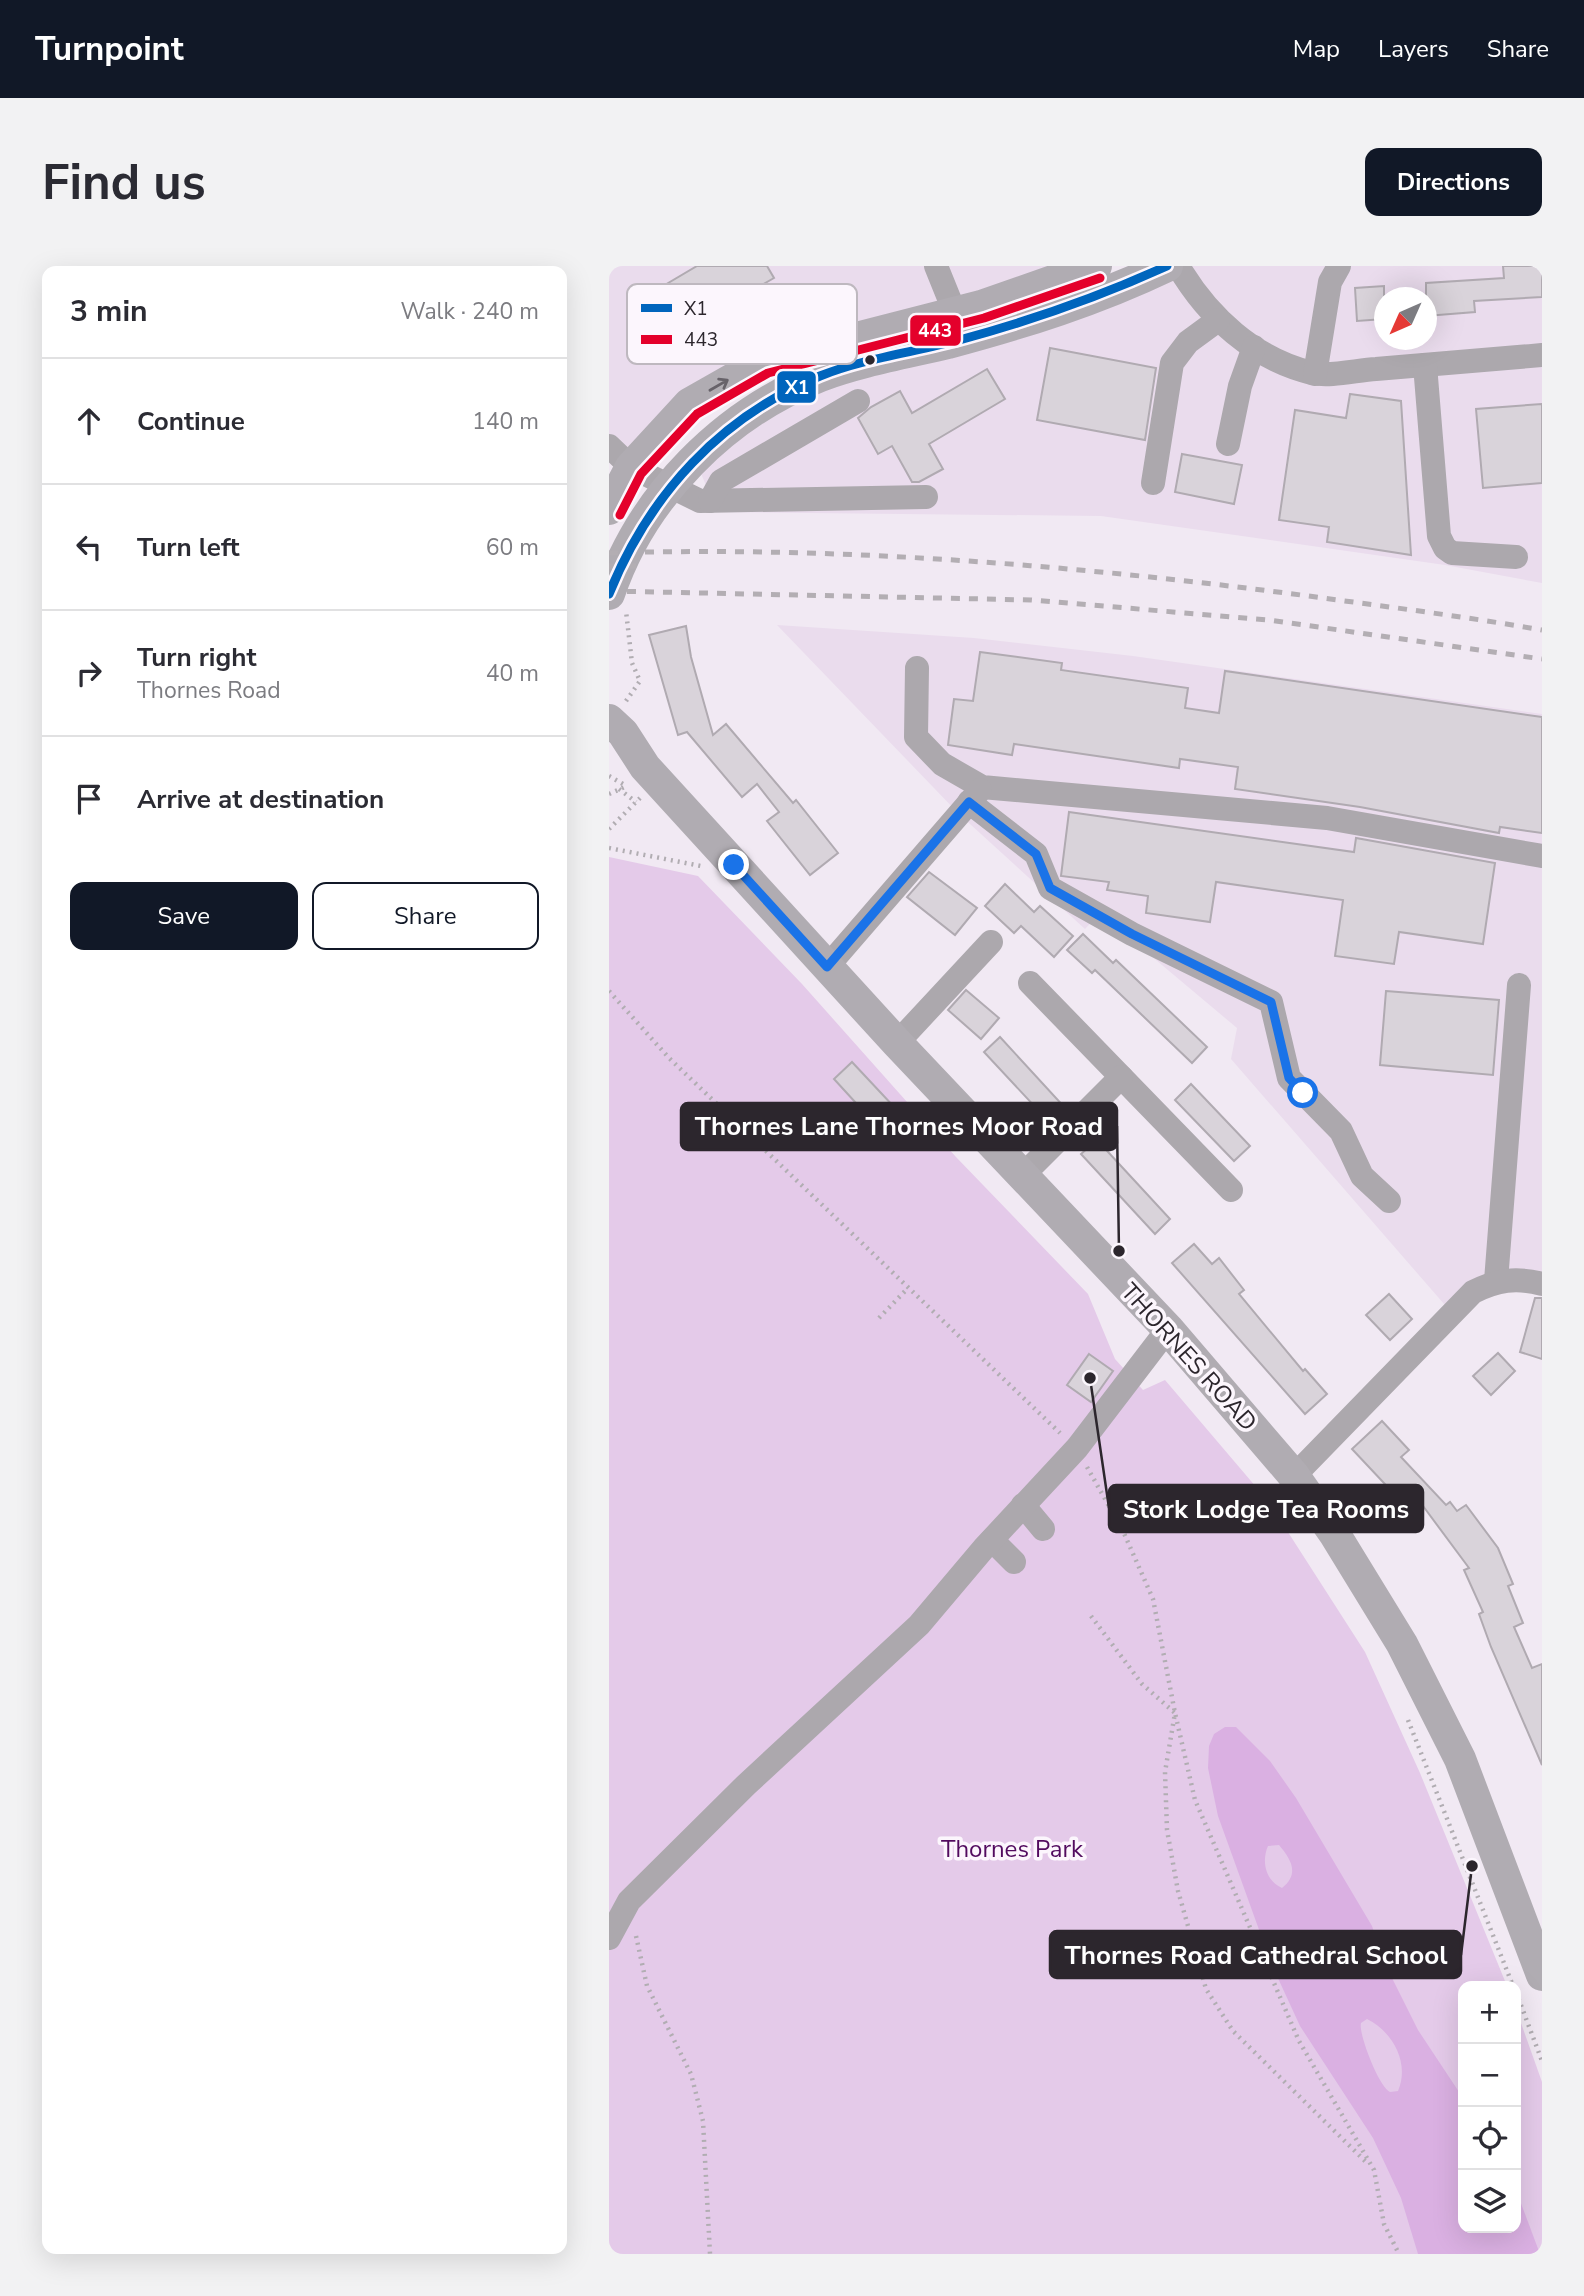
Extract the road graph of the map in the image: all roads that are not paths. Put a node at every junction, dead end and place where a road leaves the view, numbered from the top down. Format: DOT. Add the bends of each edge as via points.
graph roads {
  1 [pos="936,266"];
  2 [pos="1096,266"];
  3 [pos="1167,266"];
  4 [pos="1178,266"];
  5 [pos="1339,266"];
  6 [pos="955,313"];
  7 [pos="1218,320"];
  8 [pos="857,338"];
  9 [pos="1254,347"];
  10 [pos="1542,355"];
  11 [pos="759,364"];
  12 [pos="1425,365"];
  13 [pos="1315,374"];
  14 [pos="800,385"];
  15 [pos="858,401"];
  16 [pos="1228,444"];
  17 [pos="620,457"];
  18 [pos="1153,483"];
  19 [pos="670,487"];
  20 [pos="926,497"];
  21 [pos="710,501"];
  22 [pos="609,509"];
  23 [pos="1516,556"];
  24 [pos="618,598"];
  25 [pos="917,668"];
  26 [pos="610,731"];
  27 [pos="976,794"];
  28 [pos="1542,856"];
  29 [pos="992,942"];
  30 [pos="827,967"];
  31 [pos="1030,983"];
  32 [pos="1519,985"];
  33 [pos="897,1043"];
  34 [pos="1121,1077"];
  35 [pos="1021,1177"];
  36 [pos="1231,1190"];
  37 [pos="1389,1201"];
  38 [pos="1496,1281"];
  39 [pos="1542,1284"];
  40 [pos="1168,1329"];
  41 [pos="1294,1476"];
  42 [pos="1023,1505"];
  43 [pos="1042,1529"];
  44 [pos="992,1540"];
  45 [pos="1014,1562"];
  46 [pos="609,1938"];
  47 [pos="1542,1975"];
  1 -- 6 [label="street"];
  2 -- 6 [label="main road"];
  3 -- 14 [label="main road" via="1107,295"];
  4 -- 7 [label="street" via="1192,291"];
  5 -- 13 [label="street" via="1330,282"];
  8 -- 6 [label="main road, one-way"];
  7 -- 9 [label="street"];
  7 -- 18 [label="street" via="1188,342 1172,363"];
  9 -- 13 [label="street"];
  9 -- 16 [label="street"];
  10 -- 12 [label="street"];
  17 -- 11 [label="main road, one-way" via="689,404"];
  12 -- 13 [label="street"];
  12 -- 23 [label="street" via="1439,536 1453,553"];
  14 -- 17 [label="main road" via="761,392 725,408 649,467"];
  14 -- 19 [label="main road" via="722,433"];
  15 -- 21 [label="street" via="721,481"];
  17 -- 19 [label="street"];
  17 -- 22 [label="main road"];
  19 -- 21 [label="street" via="690,498"];
  19 -- 24 [label="main road" via="645,519"];
  20 -- 21 [label="street"];
  25 -- 27 [label="street" via="916,737"];
  26 -- 30 [label="main road, THORNES ROAD" via="636,776"];
  27 -- 28 [label="street" via="1327,818"];
  27 -- 30 [label="street"];
  27 -- 37 [label="street" via="1036,854 1050,888 1271,1002 1289,1078 1341,1131 1363,1176"];
  29 -- 33 [label="street"];
  30 -- 33 [label="main road, THORNES ROAD"];
  31 -- 34 [label="street"];
  32 -- 38 [label="street"];
  33 -- 35 [label="main road, THORNES ROAD"];
  34 -- 35 [label="street"];
  34 -- 36 [label="street"];
  35 -- 40 [label="main road, THORNES ROAD"];
  38 -- 39 [label="street"];
  38 -- 41 [label="street" via="1473,1292 1451,1312"];
  40 -- 41 [label="main road, THORNES ROAD"];
  40 -- 42 [label="street" via="1077,1448"];
  41 -- 47 [label="main road, THORNES ROAD" via="1402,1644 1460,1759"];
  42 -- 43 [label="street"];
  42 -- 44 [label="street"];
  44 -- 45 [label="street"];
  44 -- 46 [label="street" via="919,1625 629,1901"];
}
